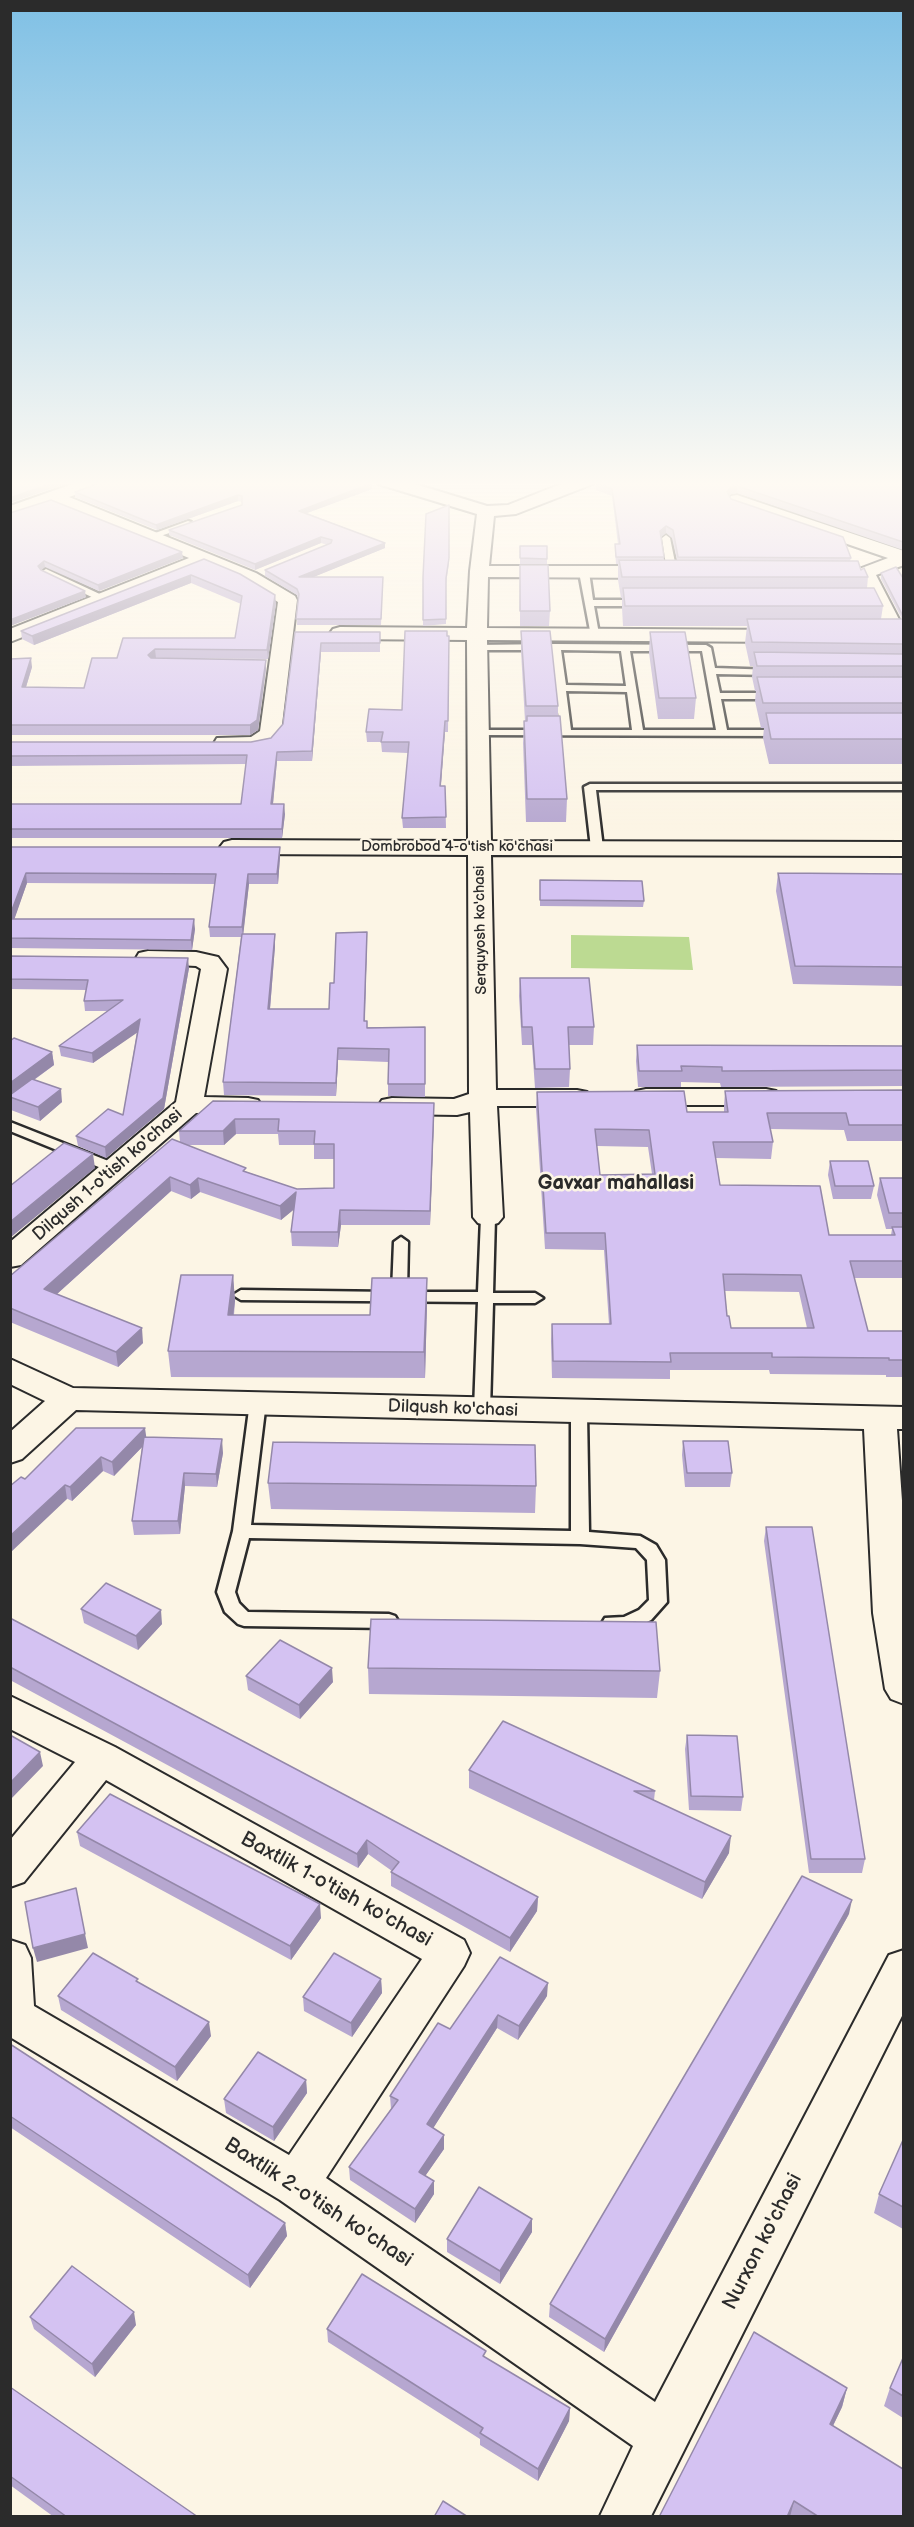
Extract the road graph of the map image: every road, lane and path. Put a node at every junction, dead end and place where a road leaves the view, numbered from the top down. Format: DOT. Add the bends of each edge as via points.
graph roads {
  1 [pos="101,598"];
  2 [pos="285,598"];
  3 [pos="478,598"];
  4 [pos="589,598"];
  5 [pos="873,598"];
  6 [pos="590,603"];
  7 [pos="648,603"];
  8 [pos="283,633"];
  9 [pos="594,634"];
  10 [pos="875,635"];
  11 [pos="900,635"];
  12 [pos="10,636"];
  13 [pos="807,636"];
  14 [pos="477,640"];
  15 [pos="556,647"];
  16 [pos="625,647"];
  17 [pos="711,671"];
  18 [pos="779,672"];
  19 [pos="561,688"];
  20 [pos="631,689"];
  21 [pos="715,696"];
  22 [pos="786,696"];
  23 [pos="479,733"];
  24 [pos="566,733"];
  25 [pos="722,733"];
  26 [pos="790,733"];
  27 [pos="638,734"];
  28 [pos="206,743"];
  29 [pos="903,787"];
  30 [pos="210,847"];
  31 [pos="480,847"];
  32 [pos="597,848"];
  33 [pos="903,849"];
  34 [pos="127,958"];
  35 [pos="797,1096"];
  36 [pos="483,1098"];
  37 [pos="189,1105"];
  38 [pos="271,1106"];
  39 [pos="364,1106"];
  40 [pos="10,1126"];
  41 [pos="116,1169"];
  42 [pos="488,1217"];
  43 [pos="401,1242"];
  44 [pos="10,1258"];
  45 [pos="241,1295"];
  46 [pos="399,1297"];
  47 [pos="484,1298"];
  48 [pos="535,1298"];
  49 [pos="10,1370"];
  50 [pos="68,1399"];
  51 [pos="258,1402"];
  52 [pos="482,1410"];
  53 [pos="579,1413"];
  54 [pos="892,1418"];
  55 [pos="10,1451"];
  56 [pos="242,1531"];
  57 [pos="580,1538"];
  58 [pos="411,1621"];
  59 [pos="591,1623"];
  60 [pos="903,1689"];
  61 [pos="10,1711"];
  62 [pos="101,1758"];
  63 [pos="10,1870"];
  64 [pos="10,1958"];
  65 [pos="903,1968"];
  66 [pos="296,2184"];
  67 [pos="663,2437"];
  68 [pos="625,2517"];
  1 -- 12 [label="street"];
  2 -- 8 [label="street"];
  3 -- 14 [label="street, Serquyosh ko'chasi"];
  4 -- 6 [label="lane"];
  5 -- 11 [label="street"];
  6 -- 7 [label="lane"];
  6 -- 9 [label="lane"];
  8 -- 14 [label="street"];
  8 -- 28 [label="street" via="273,664 270,734 252,743"];
  9 -- 13 [label="street"];
  9 -- 14 [label="street"];
  10 -- 11 [label="street"];
  14 -- 15 [label="lane"];
  14 -- 23 [label="street, Serquyosh ko'chasi"];
  15 -- 16 [label="lane"];
  15 -- 19 [label="lane"];
  16 -- 17 [label="lane" via="706,648"];
  16 -- 20 [label="lane"];
  17 -- 18 [label="lane"];
  17 -- 21 [label="lane"];
  19 -- 20 [label="lane"];
  19 -- 24 [label="lane"];
  20 -- 27 [label="lane"];
  21 -- 22 [label="lane"];
  21 -- 25 [label="lane"];
  23 -- 24 [label="lane"];
  23 -- 31 [label="street, Serquyosh ko'chasi"];
  24 -- 27 [label="lane"];
  25 -- 26 [label="lane"];
  25 -- 27 [label="lane"];
  29 -- 32 [label="lane" via="590,788"];
  30 -- 31 [label="street, Dombrobod 4-o'tish ko'chasi"];
  31 -- 32 [label="street, Dombrobod 4-o'tish ko'chasi"];
  31 -- 36 [label="street, Serquyosh ko'chasi"];
  32 -- 33 [label="street, Dombrobod 4-o'tish ko'chasi"];
  34 -- 37 [label="street, Dilqush 1-o'tish ko'chasi" via="196,959 209,962 214,969"];
  35 -- 36 [label="street"];
  36 -- 39 [label="street" via="457,1107"];
  36 -- 42 [label="street, Serquyosh ko'chasi"];
  37 -- 38 [label="street"];
  37 -- 41 [label="street, Dilqush 1-o'tish ko'chasi"];
  40 -- 41 [label="lane"];
  41 -- 44 [label="street, Dilqush 1-o'tish ko'chasi"];
  42 -- 47 [label="lane"];
  43 -- 46 [label="lane"];
  45 -- 46 [label="lane"];
  46 -- 47 [label="lane"];
  47 -- 48 [label="lane"];
  47 -- 52 [label="lane"];
  49 -- 50 [label="street, Dilqush ko'chasi"];
  50 -- 51 [label="street, Dilqush ko'chasi"];
  50 -- 55 [label="street"];
  51 -- 52 [label="street, Dilqush ko'chasi"];
  51 -- 56 [label="lane"];
  52 -- 53 [label="street, Dilqush ko'chasi"];
  53 -- 54 [label="street, Dilqush ko'chasi"];
  53 -- 57 [label="lane"];
  54 -- 60 [label="street" via="891,1613"];
  56 -- 57 [label="lane"];
  56 -- 58 [label="lane" via="226,1592 231,1607 244,1619"];
  57 -- 59 [label="lane" via="640,1542 656,1560 658,1602 645,1616 626,1624"];
  61 -- 62 [label="street, Baxtlik 1-o'tish ko'chasi"];
  62 -- 63 [label="street"];
  62 -- 66 [label="street, Baxtlik 1-o'tish ko'chasi" via="449,1953"];
  64 -- 66 [label="street, Baxtlik 2-o'tish ko'chasi" via="13,2016"];
  65 -- 67 [label="street, Nurxon ko'chasi"];
  66 -- 67 [label="street, Baxtlik 2-o'tish ko'chasi"];
  67 -- 68 [label="street, Nurxon ko'chasi"];
}
